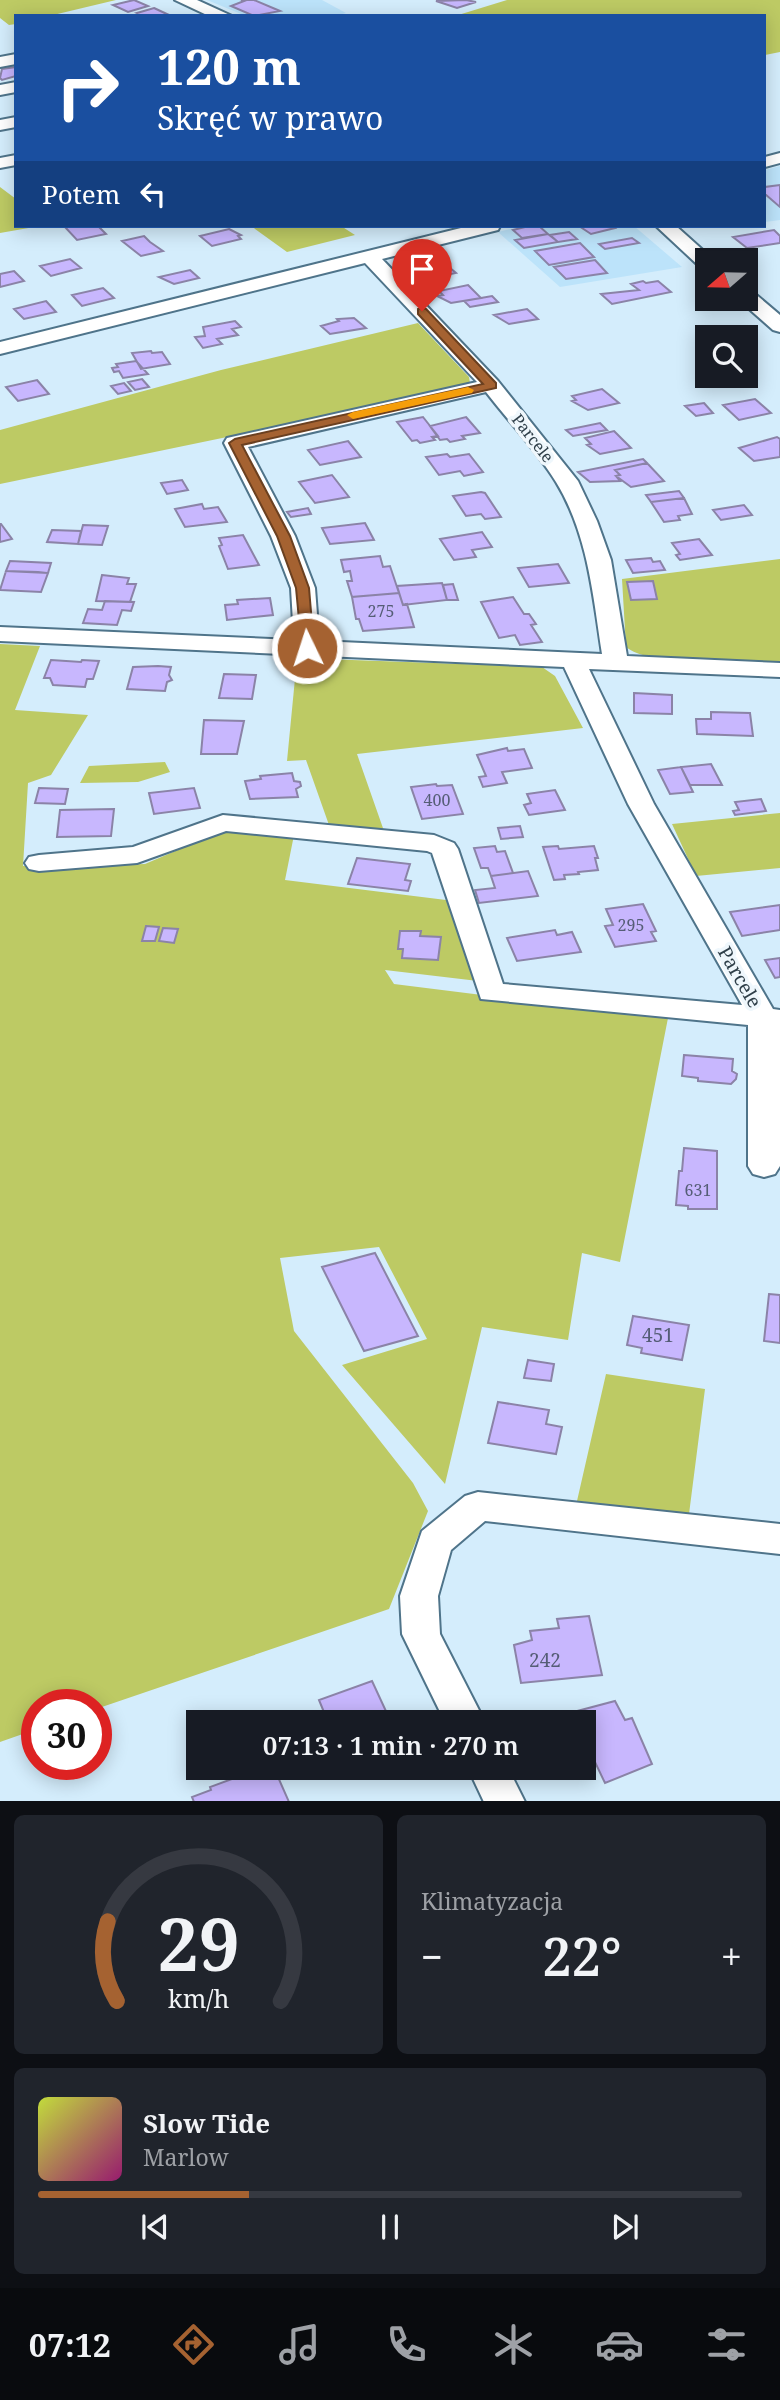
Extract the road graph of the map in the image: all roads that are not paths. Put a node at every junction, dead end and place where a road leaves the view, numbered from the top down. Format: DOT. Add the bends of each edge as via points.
graph roads {
  1 [pos="183,0"];
  2 [pos="219,14"];
  3 [pos="483,228"];
  4 [pos="667,228"];
  5 [pos="695,252"];
  6 [pos="369,256"];
  7 [pos="758,307"];
  8 [pos="780,326"];
  9 [pos="0,348"];
  10 [pos="491,385"];
  11 [pos="0,634"];
  12 [pos="307,648"];
  13 [pos="573,660"];
  14 [pos="616,663"];
  15 [pos="780,670"];
  16 [pos="39,863"];
  17 [pos="772,1018"];
  18 [pos="764,1166"];
  19 [pos="780,1539"];
  20 [pos="459,1710"];
  21 [pos="494,1780"];
  22 [pos="505,1801"];
  1 -- 2 [label="street"];
  3 -- 6 [label="street"];
  4 -- 5 [label="street"];
  6 -- 9 [label="street"];
  6 -- 10 [label="street, Parcele"];
  7 -- 8 [label="street"];
  10 -- 12 [label="street" via="235,443 283,536 303,588"];
  10 -- 14 [label="street, Parcele" via="567,481 586,521 599,560"];
  11 -- 12 [label="street"];
  12 -- 13 [label="street"];
  13 -- 14 [label="street"];
  13 -- 17 [label="street, Parcele" via="641,804"];
  14 -- 15 [label="street"];
  16 -- 17 [label="street" via="137,855 223,823 434,843 444,849 491,992"];
  17 -- 18 [label="street"];
  19 -- 20 [label="street" via="478,1506 435,1542 419,1596 421,1634"];
  21 -- 22 [label="street"];
}
